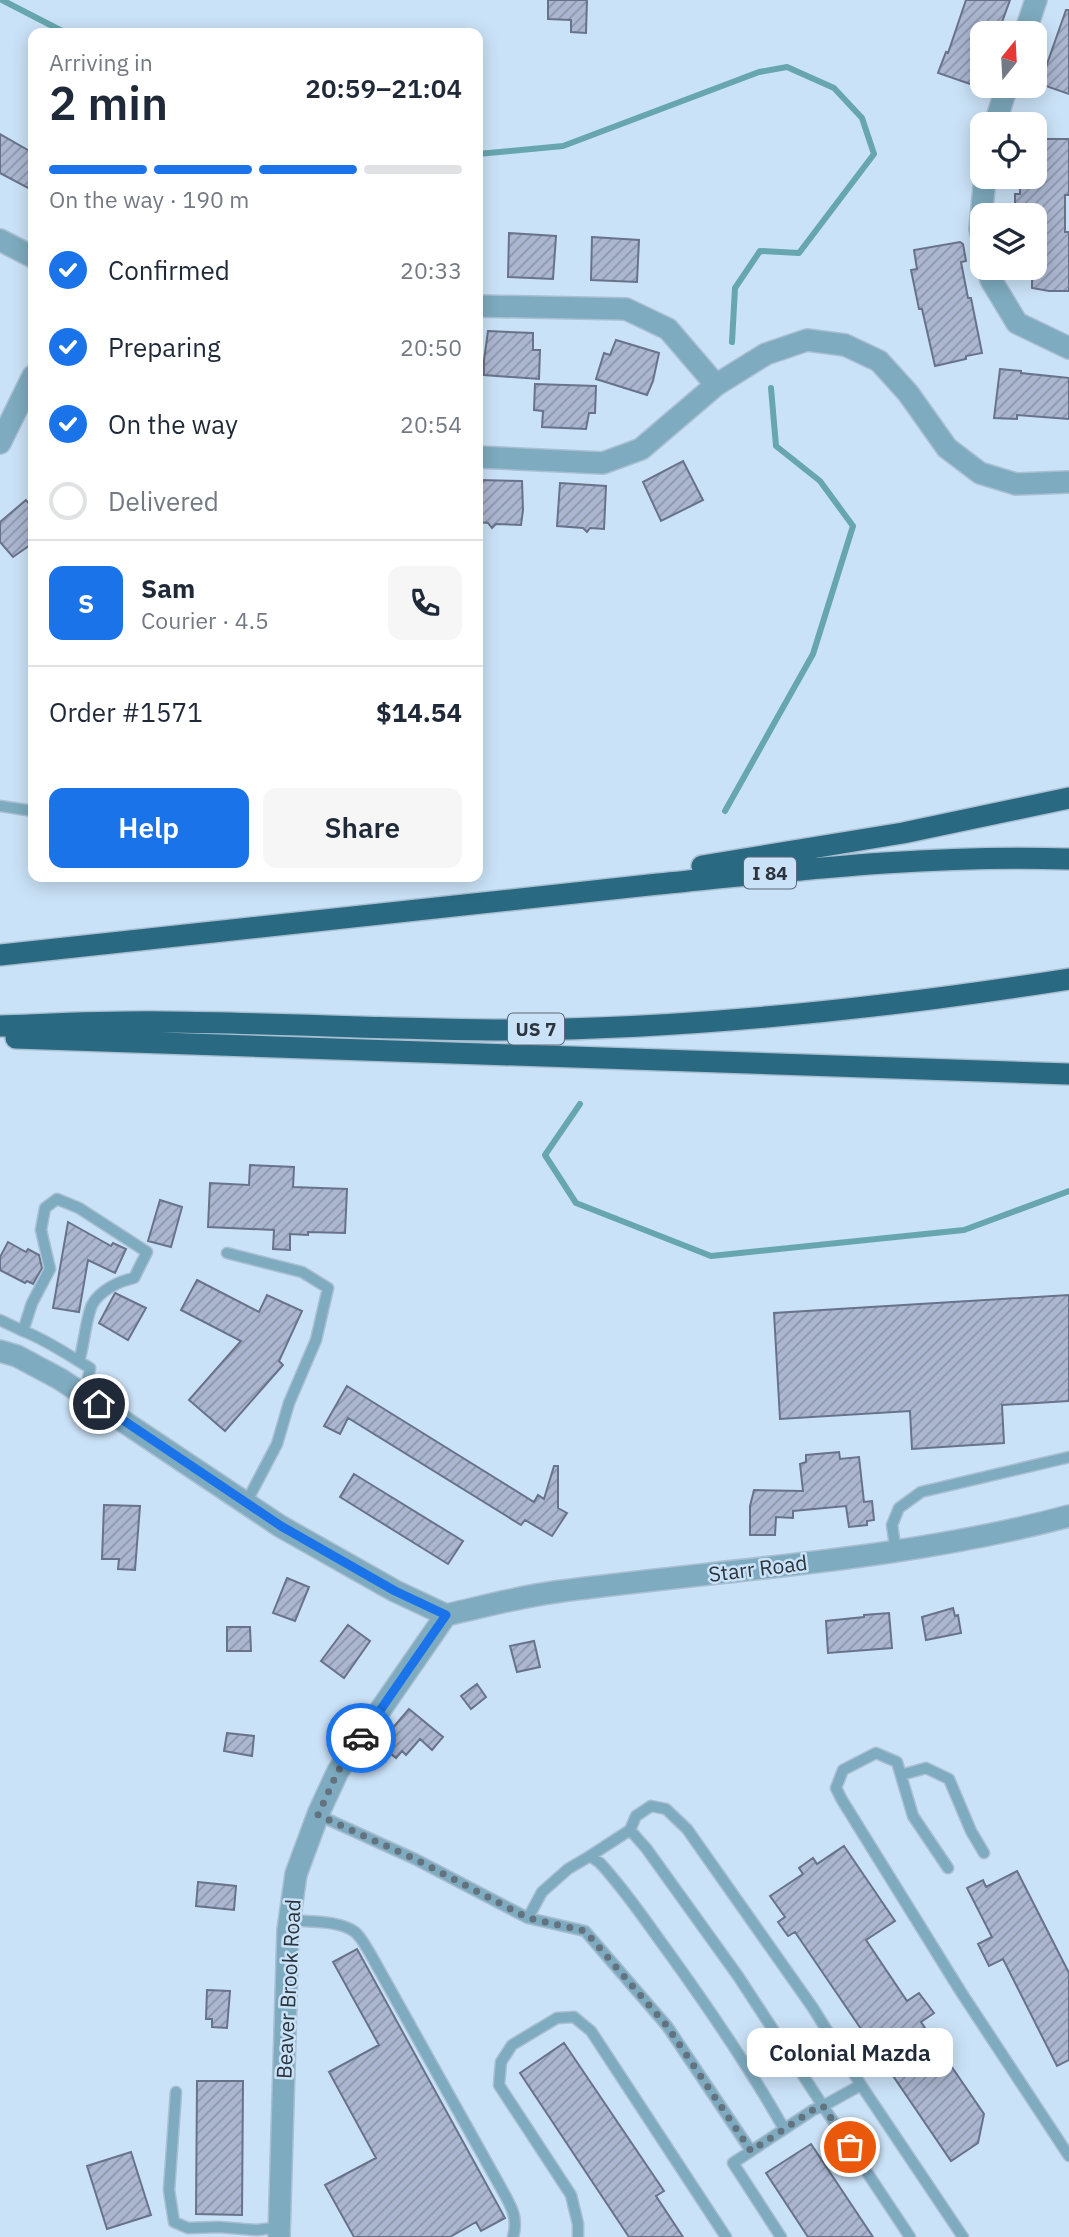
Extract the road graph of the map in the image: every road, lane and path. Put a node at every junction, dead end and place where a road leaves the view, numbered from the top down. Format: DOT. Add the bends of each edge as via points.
graph roads {
  1 [pos="1036,0"];
  2 [pos="1029,21"];
  3 [pos="0,240"];
  4 [pos="28,254"];
  5 [pos="991,280"];
  6 [pos="483,306"];
  7 [pos="1069,348"];
  8 [pos="716,385"];
  9 [pos="28,386"];
  10 [pos="0,443"];
  11 [pos="483,457"];
  12 [pos="1069,482"];
  13 [pos="1069,798"];
  14 [pos="0,806"];
  15 [pos="28,810"];
  16 [pos="1069,859"];
  17 [pos="472,903"];
  18 [pos="0,955"];
  19 [pos="1069,979"];
  20 [pos="0,1026"];
  21 [pos="0,1038"];
  22 [pos="1069,1074"];
  23 [pos="227,1253"];
  24 [pos="0,1320"];
  25 [pos="23,1331"];
  26 [pos="0,1351"];
  27 [pos="79,1361"];
  28 [pos="85,1395"];
  29 [pos="1069,1457"];
  30 [pos="246,1503"];
  31 [pos="1069,1516"];
  32 [pos="896,1552"];
  33 [pos="446,1615"];
  34 [pos="901,1775"];
  35 [pos="318,1815"];
  36 [pos="630,1830"];
  37 [pos="984,1853"];
  38 [pos="590,1856"];
  39 [pos="948,1868"];
  40 [pos="528,1918"];
  41 [pos="289,1920"];
  42 [pos="861,2085"];
  43 [pos="176,2092"];
  44 [pos="823,2106"];
  45 [pos="785,2129"];
  46 [pos="751,2151"];
  47 [pos="1069,2156"];
  48 [pos="279,2232"];
  49 [pos="513,2237"];
  50 [pos="578,2237"];
  51 [pos="726,2237"];
  52 [pos="781,2237"];
  53 [pos="910,2237"];
  54 [pos="963,2237"];
  1 -- 2 [label="street"];
  3 -- 4 [label="street"];
  5 -- 7 [label="street" via="1017,323"];
  6 -- 8 [label="street" via="626,309 668,328"];
  8 -- 11 [label="street" via="641,449 603,463"];
  8 -- 12 [label="street" via="766,354 807,340 845,345 879,361 947,448 980,473 1016,484"];
  9 -- 10 [label="street"];
  13 -- 17 [label="highway" via="879,837"];
  14 -- 15 [label="lane"];
  16 -- 17 [label="highway, I 84" via="874,862"];
  17 -- 18 [label="highway, I 84"];
  19 -- 20 [label="highway, US 7" via="857,1009 654,1026 449,1030 155,1022"];
  21 -- 22 [label="highway"];
  23 -- 30 [label="lane" via="302,1272 328,1288 316,1340 277,1444"];
  24 -- 25 [label="lane"];
  25 -- 27 [label="lane"];
  25 -- 27 [label="lane" via="50,1269 41,1230 45,1208 57,1199 147,1252 134,1278 102,1293 92,1305"];
  26 -- 28 [label="street"];
  27 -- 28 [label="lane" via="90,1368"];
  28 -- 30 [label="street"];
  29 -- 32 [label="lane" via="921,1492 898,1508 892,1525"];
  30 -- 33 [label="street" via="395,1591"];
  31 -- 32 [label="street, Starr Road"];
  32 -- 33 [label="street, Starr Road" via="552,1593"];
  33 -- 35 [label="street, Beaver Brook Road" via="338,1771"];
  34 -- 37 [label="lane" via="926,1768 949,1779"];
  34 -- 39 [label="lane" via="913,1816"];
  34 -- 47 [label="lane" via="897,1762 876,1752 843,1770 836,1788 961,1993"];
  35 -- 40 [label="lane"];
  35 -- 41 [label="street, Beaver Brook Road" via="296,1874"];
  36 -- 38 [label="lane"];
  36 -- 42 [label="lane" via="636,1816 651,1806 666,1809 687,1829 813,2008"];
  36 -- 44 [label="lane" via="738,1976"];
  38 -- 40 [label="lane" via="541,1892"];
  38 -- 45 [label="lane" via="611,1875 691,1983"];
  40 -- 46 [label="lane" via="585,1931 667,2026"];
  41 -- 48 [label="street, Beaver Brook Road"];
  41 -- 49 [label="lane" via="343,1926 360,1937 514,2213"];
  42 -- 44 [label="lane"];
  42 -- 54 [label="lane"];
  43 -- 48 [label="lane" via="169,2190 174,2222 188,2228"];
  44 -- 45 [label="lane"];
  44 -- 53 [label="lane"];
  45 -- 46 [label="lane"];
  46 -- 52 [label="lane" via="733,2163"];
  50 -- 51 [label="lane" via="571,2195 499,2085 501,2062 512,2045 557,2018 574,2017 592,2031"];
}
